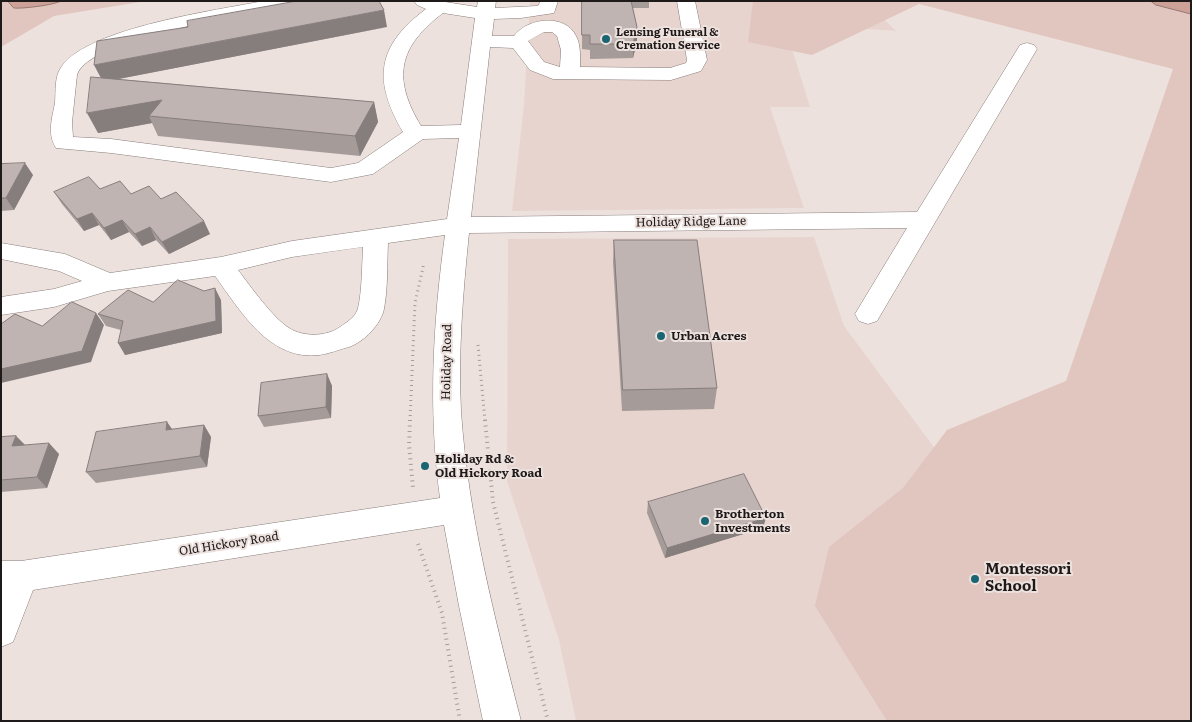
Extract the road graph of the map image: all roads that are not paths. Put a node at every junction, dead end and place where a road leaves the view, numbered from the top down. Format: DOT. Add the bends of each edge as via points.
graph roads {
  1 [pos="294,1"];
  2 [pos="548,1"];
  3 [pos="686,1"];
  4 [pos="430,5"];
  5 [pos="486,7"];
  6 [pos="482,41"];
  7 [pos="519,42"];
  8 [pos="1027,49"];
  9 [pos="570,74"];
  10 [pos="470,132"];
  11 [pos="415,134"];
  12 [pos="924,220"];
  13 [pos="458,225"];
  14 [pos="376,236"];
  15 [pos="1,251"];
  16 [pos="221,266"];
  17 [pos="108,282"];
  18 [pos="1,306"];
  19 [pos="868,314"];
  20 [pos="456,508"];
  21 [pos="11,576"];
  22 [pos="1,630"];
  23 [pos="502,721"];
  1 -- 11 [label="street" via="163,27 102,44 78,58 70,68 60,132 64,142 331,175 365,169"];
  2 -- 5 [label="street" via="548,9 539,12"];
  3 -- 9 [label="street" via="697,60 694,67 672,74"];
  4 -- 5 [label="street"];
  4 -- 11 [label="street" via="394,60 392,82 400,109"];
  5 -- 6 [label="street, Holiday Road"];
  6 -- 7 [label="street"];
  6 -- 10 [label="street, Holiday Road"];
  7 -- 9 [label="street" via="537,66 553,73"];
  7 -- 9 [label="street" via="533,29 560,27 570,46"];
  8 -- 12 [label="street"];
  10 -- 11 [label="street" via="426,131"];
  10 -- 13 [label="street, Holiday Road"];
  12 -- 13 [label="street, Holiday Ridge Lane"];
  12 -- 19 [label="street"];
  13 -- 14 [label="street, Holiday Ridge Lane"];
  13 -- 20 [label="street, Holiday Road" via="446,344 447,412"];
  14 -- 16 [label="street, Holiday Ridge Lane" via="292,249"];
  14 -- 16 [label="street" via="371,310 361,326 344,338 320,345 298,343 279,335"];
  15 -- 17 [label="street" via="66,264"];
  16 -- 17 [label="street, Holiday Ridge Lane"];
  17 -- 18 [label="street, Holiday Ridge Lane" via="54,298"];
  20 -- 21 [label="street, Old Hickory Road"];
  20 -- 23 [label="street, Holiday Road"];
  21 -- 22 [label="street"];
}
